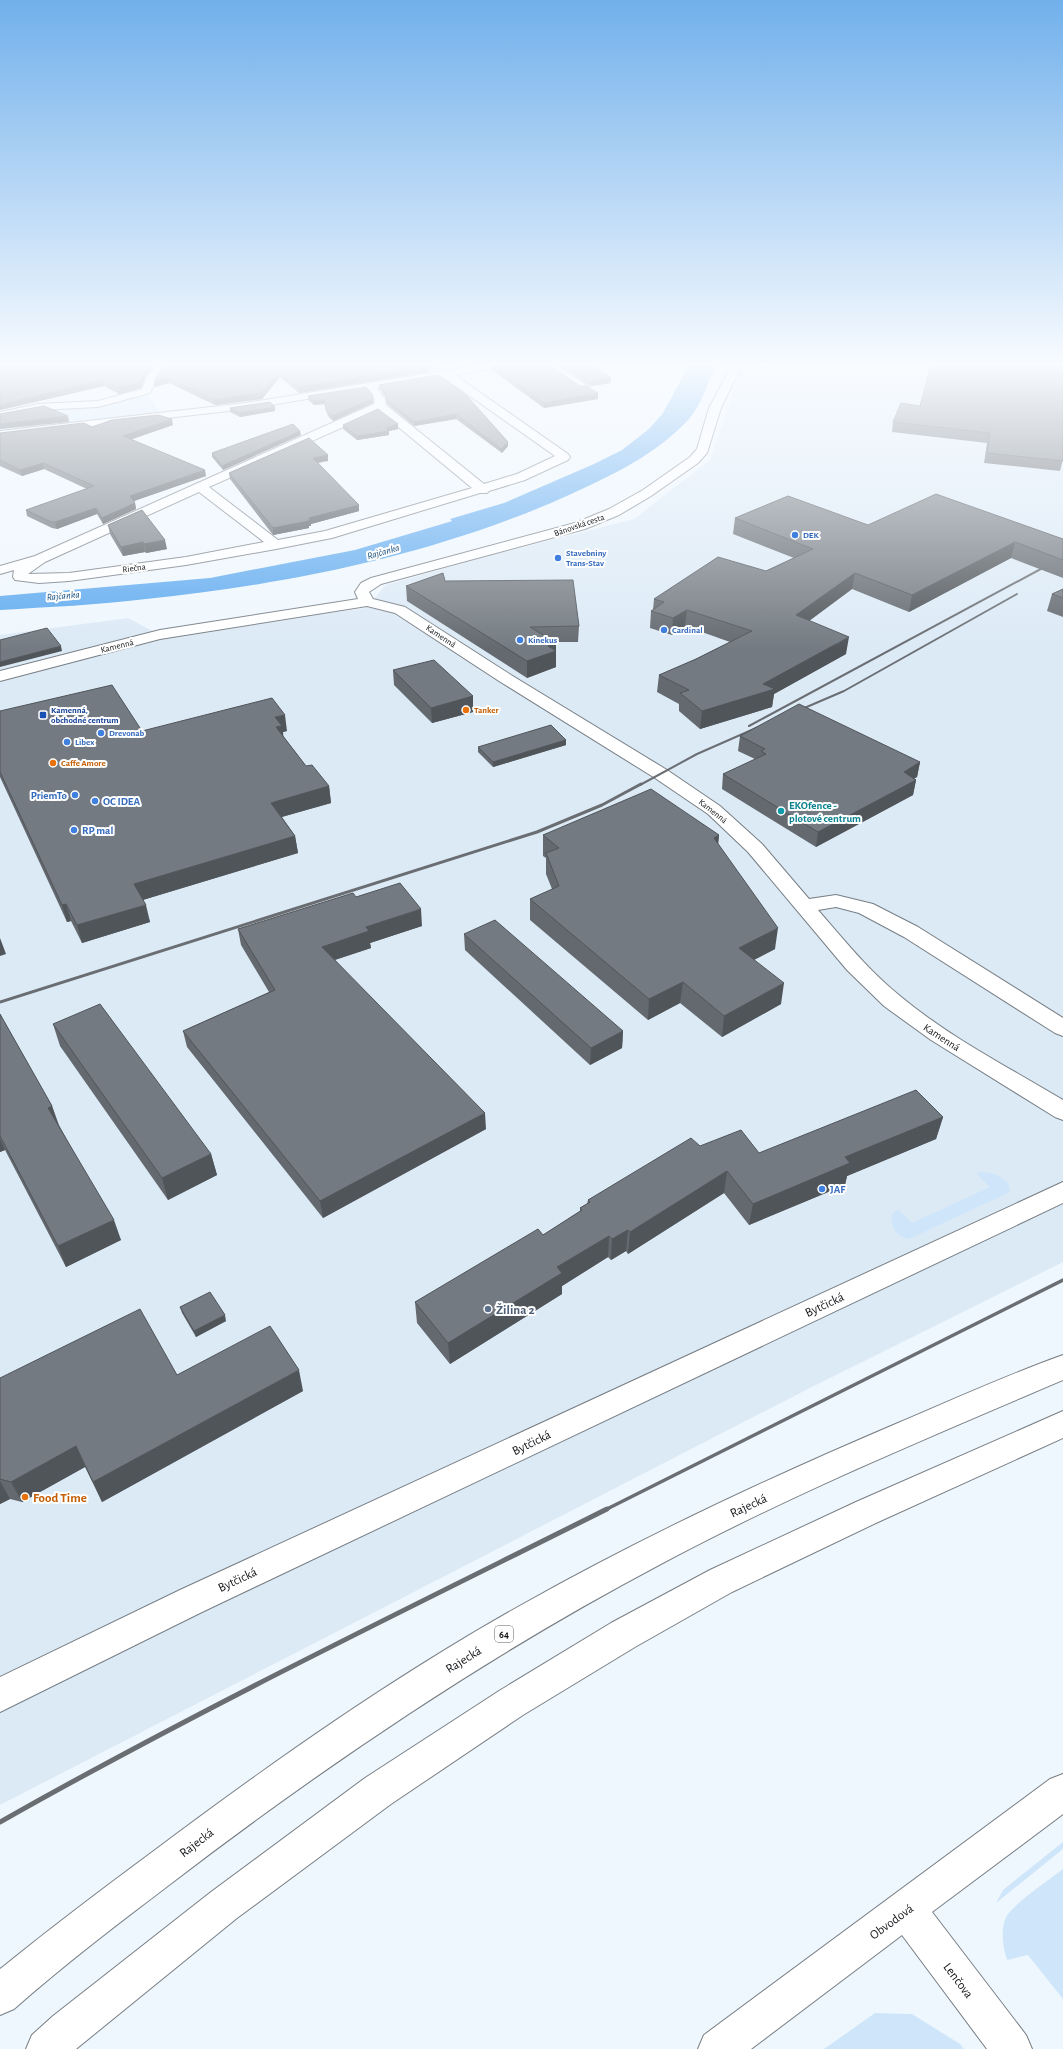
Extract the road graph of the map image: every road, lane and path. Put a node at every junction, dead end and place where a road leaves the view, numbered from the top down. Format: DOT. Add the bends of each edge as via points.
graph roads {
  1 [pos="264,459"];
  2 [pos="445,459"];
  3 [pos="561,459"];
  4 [pos="695,459"];
  5 [pos="201,487"];
  6 [pos="483,490"];
  7 [pos="276,544"];
  8 [pos="40,559"];
  9 [pos="0,570"];
  10 [pos="367,602"];
  11 [pos="0,676"];
  12 [pos="806,906"];
  13 [pos="1063,1028"];
  14 [pos="1058,1108"];
  15 [pos="1063,1192"];
  16 [pos="1063,1367"];
  17 [pos="1063,1424"];
  18 [pos="0,1696"];
  19 [pos="1063,1792"];
  20 [pos="907,1910"];
  21 [pos="0,1995"];
  22 [pos="46,2049"];
  23 [pos="718,2049"];
  24 [pos="1012,2049"];
  1 -- 5 [label="street, Riečna"];
  2 -- 6 [label="street"];
  3 -- 6 [label="street, Riečna" via="521,477"];
  4 -- 10 [label="street, Bánovská cesta" via="653,489 614,512 580,526 376,581 366,586 362,592"];
  5 -- 7 [label="street"];
  5 -- 8 [label="street, Riečna"];
  6 -- 7 [label="street, Riečna" via="327,535"];
  7 -- 8 [label="street, Riečna" via="186,561 68,577 20,577 21,570"];
  8 -- 9 [label="street, Riečna"];
  10 -- 11 [label="street, Kamenná" via="160,636"];
  10 -- 12 [label="street, Kamenná" via="400,610 714,810 755,848"];
  12 -- 13 [label="street" via="836,901 866,908 911,932"];
  12 -- 14 [label="street, Kamenná" via="854,965 892,1001 939,1036"];
  15 -- 18 [label="street, Bytčická" via="190,1601"];
  16 -- 21 [label="street, Rajecká / 64" via="838,1463 697,1529 593,1583 482,1647 338,1739 191,1844 35,1964"];
  17 -- 22 [label="street" via="721,1581 623,1635 518,1699 358,1805 224,1905"];
  19 -- 20 [label="street, Obvodová"];
  20 -- 23 [label="street, Obvodová"];
  20 -- 24 [label="street, Lenčova"];
}
